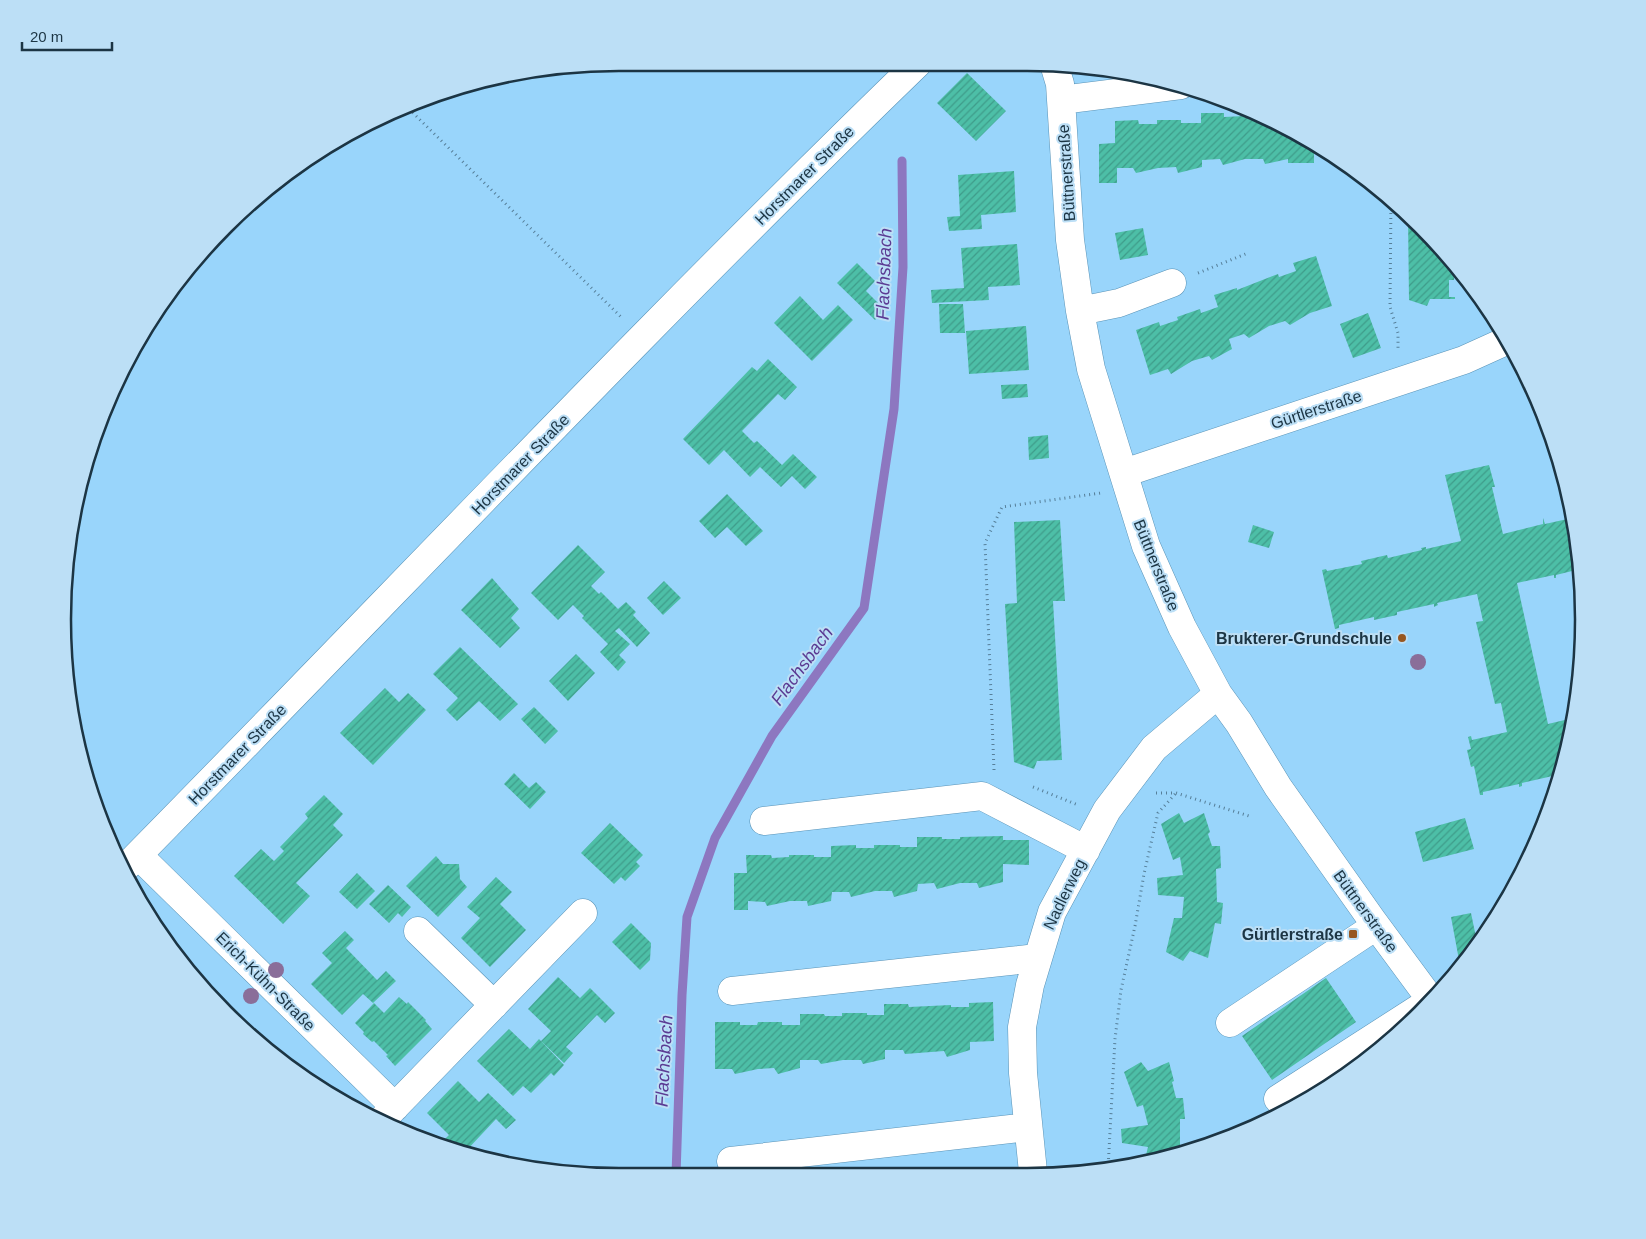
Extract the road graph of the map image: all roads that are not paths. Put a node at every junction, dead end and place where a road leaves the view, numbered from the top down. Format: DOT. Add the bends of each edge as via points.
graph roads {
  1 [pos="910,71"];
  2 [pos="1056,72"];
  3 [pos="1159,88"];
  4 [pos="1062,100"];
  5 [pos="1172,283"];
  6 [pos="1080,311"];
  7 [pos="1500,344"];
  8 [pos="1115,483"];
  9 [pos="1218,694"];
  10 [pos="764,821"];
  11 [pos="1086,850"];
  12 [pos="132,862"];
  13 [pos="583,913"];
  14 [pos="1376,926"];
  15 [pos="418,931"];
  16 [pos="1036,958"];
  17 [pos="732,991"];
  18 [pos="1426,995"];
  19 [pos="494,1005"];
  20 [pos="1400,1020"];
  21 [pos="1230,1023"];
  22 [pos="1278,1099"];
  23 [pos="389,1113"];
  24 [pos="1028,1127"];
  25 [pos="731,1161"];
  26 [pos="1032,1168"];
  1 -- 12 [label="street, Horstmarer Straße" via="642,338"];
  2 -- 4 [label="street, Büttnerstraße"];
  3 -- 4 [label="street"];
  4 -- 6 [label="street, Büttnerstraße" via="1070,240"];
  5 -- 6 [label="street" via="1119,303"];
  6 -- 8 [label="street, Büttnerstraße"];
  7 -- 8 [label="street, Gürtlerstraße" via="1464,360"];
  8 -- 9 [label="street, Büttnerstraße" via="1182,627"];
  9 -- 11 [label="street, Nadlerweg" via="1154,748 1107,810"];
  9 -- 14 [label="street, Büttnerstraße" via="1278,787"];
  10 -- 11 [label="street" via="982,796"];
  11 -- 16 [label="street, Nadlerweg" via="1052,912"];
  12 -- 23 [label="street, Erich-Kühn-Straße"];
  13 -- 19 [label="street, Erich-Kühn-Straße"];
  14 -- 18 [label="street, Büttnerstraße"];
  14 -- 21 [label="street"];
  15 -- 19 [label="street"];
  16 -- 17 [label="street"];
  16 -- 24 [label="street, Nadlerweg" via="1022,1027"];
  19 -- 23 [label="street, Erich-Kühn-Straße"];
  20 -- 22 [label="street"];
  24 -- 25 [label="street"];
  24 -- 26 [label="street, Nadlerweg"];
}
